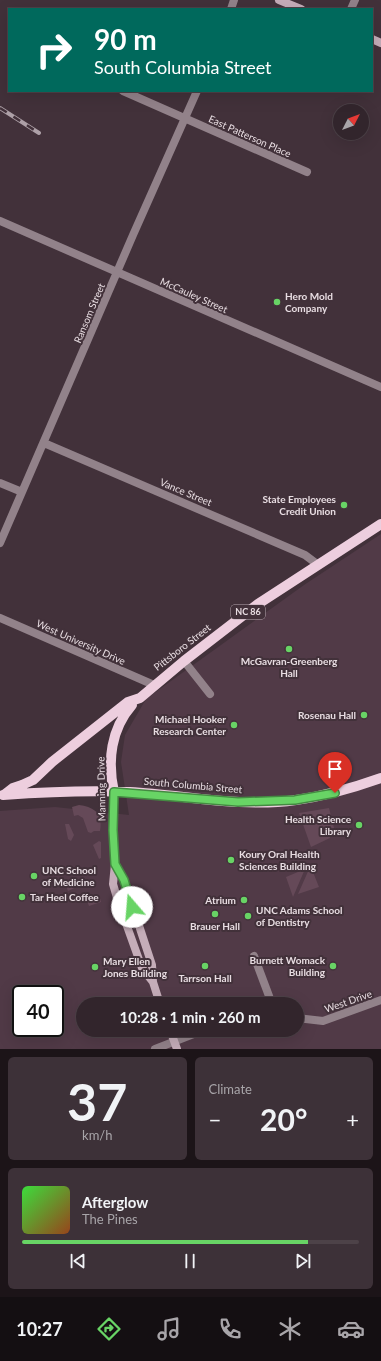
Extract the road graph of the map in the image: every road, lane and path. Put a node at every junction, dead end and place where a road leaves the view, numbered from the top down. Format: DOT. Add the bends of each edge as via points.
graph roads {
  1 [pos="279,0"];
  2 [pos="299,8"];
  3 [pos="125,92"];
  4 [pos="197,92"];
  5 [pos="185,118"];
  6 [pos="307,172"];
  7 [pos="0,221"];
  8 [pos="117,272"];
  9 [pos="381,387"];
  10 [pos="44,443"];
  11 [pos="0,482"];
  12 [pos="22,492"];
  13 [pos="381,524"];
  14 [pos="0,543"];
  15 [pos="317,564"];
  16 [pos="0,618"];
  17 [pos="184,661"];
  18 [pos="154,685"];
  19 [pos="210,694"];
  20 [pos="140,698"];
  21 [pos="381,778"];
  22 [pos="114,792"];
  23 [pos="2,795"];
  24 [pos="115,864"];
  25 [pos="254,956"];
  26 [pos="153,982"];
  27 [pos="158,997"];
  28 [pos="269,997"];
  29 [pos="381,1000"];
  30 [pos="304,1019"];
  31 [pos="191,1037"];
  32 [pos="176,1045"];
  33 [pos="155,1049"];
  1 -- 2 [label="street"];
  3 -- 5 [label="street, East Patterson Place"];
  4 -- 5 [label="street, Ransom Street"];
  5 -- 6 [label="street, East Patterson Place"];
  5 -- 8 [label="street, Ransom Street"];
  7 -- 8 [label="street, McCauley Street"];
  8 -- 9 [label="street, McCauley Street"];
  8 -- 10 [label="street, Ransom Street"];
  10 -- 12 [label="street, Ransom Street"];
  10 -- 15 [label="street, Vance Street" via="305,555"];
  11 -- 12 [label="street"];
  12 -- 14 [label="street, Ransom Street"];
  13 -- 15 [label="main road, Pittsboro Street / NC 86"];
  15 -- 17 [label="main road, Pittsboro Street / NC 86" via="258,604"];
  16 -- 18 [label="street, West University Drive"];
  17 -- 18 [label="main road, Pittsboro Street / NC 86"];
  17 -- 19 [label="street"];
  18 -- 20 [label="main road, Pittsboro Street / NC 86"];
  20 -- 22 [label="main road, Manning Drive" via="124,714 115,734 111,778"];
  20 -- 23 [label="main road, Pittsboro Street / NC 86" via="128,702 32,780"];
  21 -- 22 [label="main road, South Columbia Street / NC 86" via="335,793 274,802 238,802"];
  22 -- 23 [label="main road, South Columbia Street / NC 86" via="75,791"];
  22 -- 24 [label="street, Manning Drive"];
  24 -- 26 [label="street, Manning Drive" via="124,880 152,965"];
  24 -- 26 [label="street, Manning Drive" via="112,884 142,968"];
  25 -- 28 [label="street"];
  26 -- 27 [label="street, Manning Drive"];
  29 -- 30 [label="street, West Drive" via="323,1021"];
  31 -- 32 [label="street"];
  32 -- 33 [label="street"];
}
